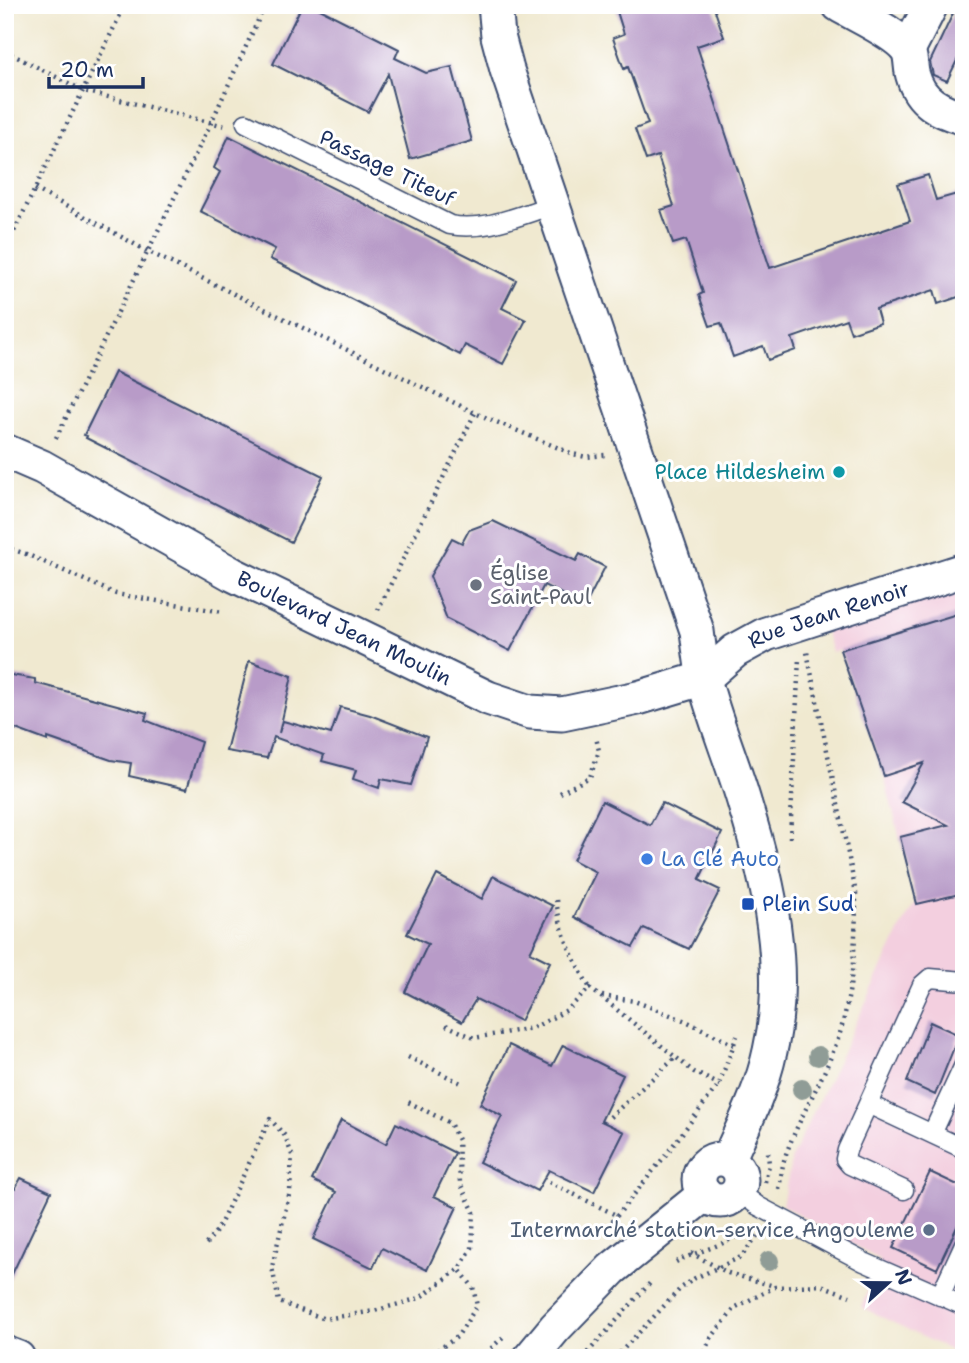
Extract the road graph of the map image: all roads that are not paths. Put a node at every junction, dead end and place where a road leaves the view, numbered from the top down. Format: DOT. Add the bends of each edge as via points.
graph roads {
  1 [pos="495,5"];
  2 [pos="839,5"];
  3 [pos="931,5"];
  4 [pos="908,50"];
  5 [pos="964,118"];
  6 [pos="246,123"];
  7 [pos="553,205"];
  8 [pos="5,450"];
  9 [pos="964,570"];
  10 [pos="704,678"];
  11 [pos="964,982"];
  12 [pos="964,1065"];
  13 [pos="868,1104"];
  14 [pos="932,1134"];
  15 [pos="964,1149"];
  16 [pos="727,1160"];
  17 [pos="904,1189"];
  18 [pos="738,1191"];
  19 [pos="705,1194"];
  20 [pos="964,1244"];
  21 [pos="940,1296"];
  22 [pos="964,1306"];
  23 [pos="5,1353"];
  24 [pos="18,1358"];
  25 [pos="530,1358"];
  1 -- 7 [label="street" via="507,70"];
  2 -- 4 [label="street"];
  3 -- 4 [label="street"];
  4 -- 5 [label="street" via="922,96 939,111"];
  6 -- 7 [label="lane, Passage Titeuf" via="450,225 486,225"];
  7 -- 10 [label="street" via="697,631"];
  8 -- 10 [label="street, Boulevard Jean Moulin" via="232,574 488,698 530,712 590,708"];
  9 -- 10 [label="street, Rue Jean Renoir" via="750,641"];
  10 -- 16 [label="street" via="761,859 776,957 771,1050 755,1100"];
  11 -- 13 [label="lane" via="930,978 922,985"];
  12 -- 14 [label="lane"];
  13 -- 14 [label="lane"];
  13 -- 17 [label="lane" via="845,1159 850,1166"];
  14 -- 15 [label="lane"];
  16 -- 18 [label="street" via="741,1173"];
  16 -- 19 [label="street" via="713,1160 702,1169 700,1184"];
  18 -- 19 [label="street" via="724,1200"];
  18 -- 21 [label="lane" via="864,1262"];
  19 -- 25 [label="street" via="612,1269"];
  20 -- 21 [label="lane"];
  21 -- 22 [label="lane"];
  23 -- 24 [label="street"];
}
